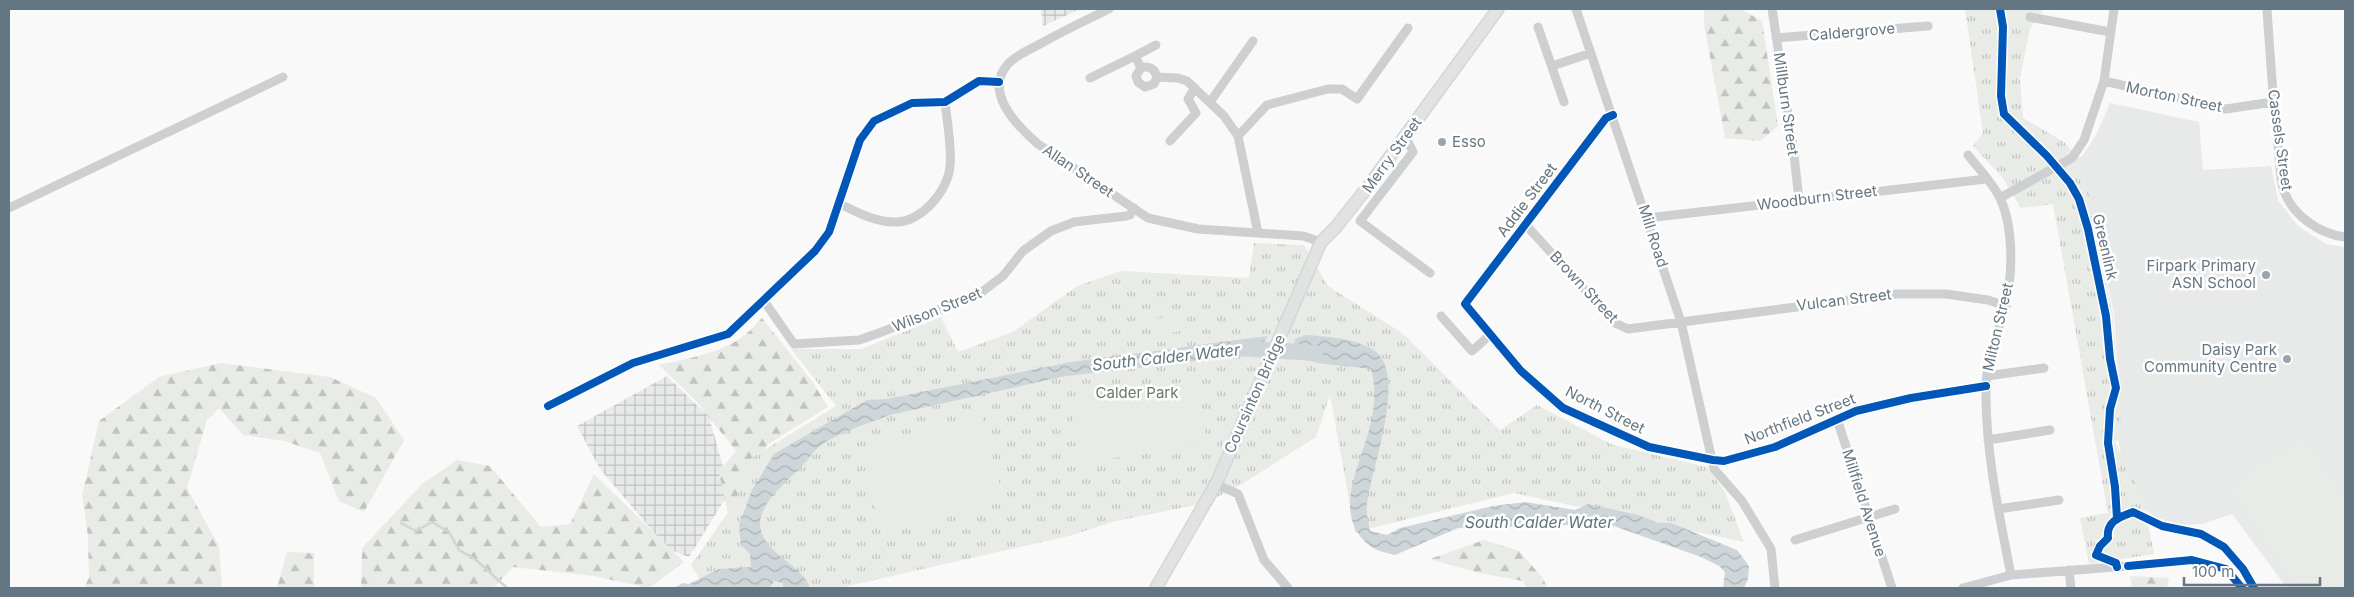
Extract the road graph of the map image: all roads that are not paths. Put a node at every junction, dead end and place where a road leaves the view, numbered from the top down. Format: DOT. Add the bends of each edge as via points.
graph roads {
  1 [pos="1109,9"];
  2 [pos="1498,9"];
  3 [pos="1576,9"];
  4 [pos="1772,9"];
  5 [pos="2114,9"];
  6 [pos="2267,9"];
  7 [pos="2030,16"];
  8 [pos="1928,26"];
  9 [pos="1538,27"];
  10 [pos="1408,28"];
  11 [pos="2110,32"];
  12 [pos="1776,38"];
  13 [pos="1253,41"];
  14 [pos="1156,45"];
  15 [pos="1591,53"];
  16 [pos="1135,56"];
  17 [pos="1552,66"];
  18 [pos="1141,68"];
  19 [pos="283,77"];
  20 [pos="1157,77"];
  21 [pos="1090,78"];
  22 [pos="2104,81"];
  23 [pos="999,82"];
  24 [pos="1195,88"];
  25 [pos="945,102"];
  26 [pos="1210,102"];
  27 [pos="1564,102"];
  28 [pos="2274,102"];
  29 [pos="1613,115"];
  30 [pos="1238,136"];
  31 [pos="1405,136"];
  32 [pos="1170,141"];
  33 [pos="1968,155"];
  34 [pos="1986,179"];
  35 [pos="2000,198"];
  36 [pos="1799,200"];
  37 [pos="838,203"];
  38 [pos="9,208"];
  39 [pos="1134,208"];
  40 [pos="1648,218"];
  41 [pos="1526,224"];
  42 [pos="1258,233"];
  43 [pos="2345,237"];
  44 [pos="1321,242"];
  45 [pos="1430,273"];
  46 [pos="764,301"];
  47 [pos="1295,304"];
  48 [pos="1465,304"];
  49 [pos="2006,306"];
  50 [pos="1441,316"];
  51 [pos="1682,322"];
  52 [pos="1490,334"];
  53 [pos="2044,368"];
  54 [pos="1987,376"];
  55 [pos="1986,386"];
  56 [pos="548,406"];
  57 [pos="1836,419"];
  58 [pos="2050,430"];
  59 [pos="1988,440"];
  60 [pos="1713,464"];
  61 [pos="1216,484"];
  62 [pos="2059,500"];
  63 [pos="1896,509"];
  64 [pos="1998,509"];
  65 [pos="1869,517"];
  66 [pos="1794,540"];
  67 [pos="2128,566"];
  68 [pos="2070,570"];
  69 [pos="2011,575"];
  70 [pos="1156,588"];
  71 [pos="1288,588"];
  72 [pos="1775,588"];
  73 [pos="1892,588"];
  74 [pos="1963,588"];
  75 [pos="2071,588"];
  1 -- 23 [label="street" via="1013,59"];
  2 -- 31 [label="main road, Merry Street"];
  3 -- 15 [label="street, Mill Road"];
  4 -- 12 [label="street, Millburn Street"];
  5 -- 11 [label="street"];
  6 -- 28 [label="street, Cassels Street"];
  7 -- 11 [label="street"];
  8 -- 12 [label="street, Caldergrove"];
  9 -- 17 [label="street"];
  10 -- 30 [label="street" via="1357,99 1342,89 1267,105"];
  11 -- 22 [label="street"];
  12 -- 36 [label="street, Millburn Street"];
  13 -- 26 [label="street"];
  14 -- 16 [label="street"];
  15 -- 17 [label="street"];
  15 -- 29 [label="street, Mill Road"];
  16 -- 18 [label="street"];
  16 -- 21 [label="street"];
  17 -- 27 [label="street"];
  18 -- 20 [label="street" via="1150,68"];
  18 -- 20 [label="street" via="1136,79 1142,86 1154,84"];
  19 -- 38 [label="street"];
  20 -- 24 [label="street" via="1178,78"];
  22 -- 28 [label="street, Morton Street" via="2226,109"];
  22 -- 35 [label="street" via="2084,140 2072,158"];
  23 -- 25 [label="street" via="979,81"];
  23 -- 39 [label="street, Allan Street" via="1003,104 1025,133"];
  24 -- 26 [label="street"];
  24 -- 32 [label="street" via="1188,100 1196,113"];
  25 -- 37 [label="street" via="912,103 874,122 860,140"];
  25 -- 37 [label="street" via="951,164 949,178 936,199 919,213 894,222 865,216"];
  26 -- 30 [label="street"];
  28 -- 43 [label="street, Cassels Street" via="2282,183 2289,200 2313,225 2328,234"];
  29 -- 40 [label="street, Mill Road"];
  29 -- 41 [label="street, Addie Street" via="1606,118"];
  30 -- 42 [label="street"];
  31 -- 44 [label="main road, Merry Street" via="1336,228"];
  31 -- 45 [label="street" via="1413,152 1360,222"];
  33 -- 34 [label="street, Milton Street"];
  34 -- 35 [label="street, Milton Street"];
  34 -- 36 [label="street, Woodburn Street"];
  35 -- 49 [label="street, Milton Street" via="2007,224 2011,264"];
  36 -- 40 [label="street, Woodburn Street"];
  37 -- 46 [label="street" via="829,232 816,251"];
  39 -- 42 [label="street, Allan Street" via="1148,218 1198,229"];
  39 -- 46 [label="street, Wilson Street" via="1130,215 1074,222 1051,231 1023,251 1003,276 979,294 859,340 794,344"];
  40 -- 51 [label="street, Mill Road"];
  41 -- 48 [label="street, Addie Street"];
  41 -- 51 [label="street, Brown Street" via="1619,326 1632,330"];
  42 -- 44 [label="street, Allan Street" via="1303,236"];
  44 -- 47 [label="main road, Merry Street"];
  46 -- 56 [label="street" via="728,334 633,363"];
  47 -- 61 [label="main road, Coursinton Bridge"];
  48 -- 52 [label="street, North Street"];
  49 -- 51 [label="street, Vulcan Street" via="1946,294 1896,294"];
  49 -- 54 [label="street, Milton Street" via="1989,359"];
  50 -- 52 [label="street" via="1472,351"];
  51 -- 60 [label="street, Mill Road"];
  52 -- 60 [label="street, North Street" via="1521,371 1564,408 1648,447"];
  53 -- 54 [label="street"];
  54 -- 55 [label="street, Milton Street"];
  55 -- 57 [label="street, Northfield Street" via="1911,398"];
  55 -- 59 [label="street, Milton Street"];
  57 -- 60 [label="street, Northfield Street" via="1775,447"];
  57 -- 65 [label="street, Millfield Avenue"];
  58 -- 59 [label="street"];
  59 -- 64 [label="street, Milton Street"];
  60 -- 72 [label="street" via="1742,501 1771,549"];
  61 -- 70 [label="main road"];
  61 -- 71 [label="street" via="1238,494 1264,560"];
  62 -- 64 [label="street"];
  63 -- 65 [label="street"];
  64 -- 69 [label="street, Milton Street"];
  65 -- 66 [label="street"];
  65 -- 73 [label="street, Millfield Avenue"];
  67 -- 68 [label="street"];
  68 -- 69 [label="street"];
  68 -- 75 [label="street"];
  69 -- 74 [label="street"];
}
